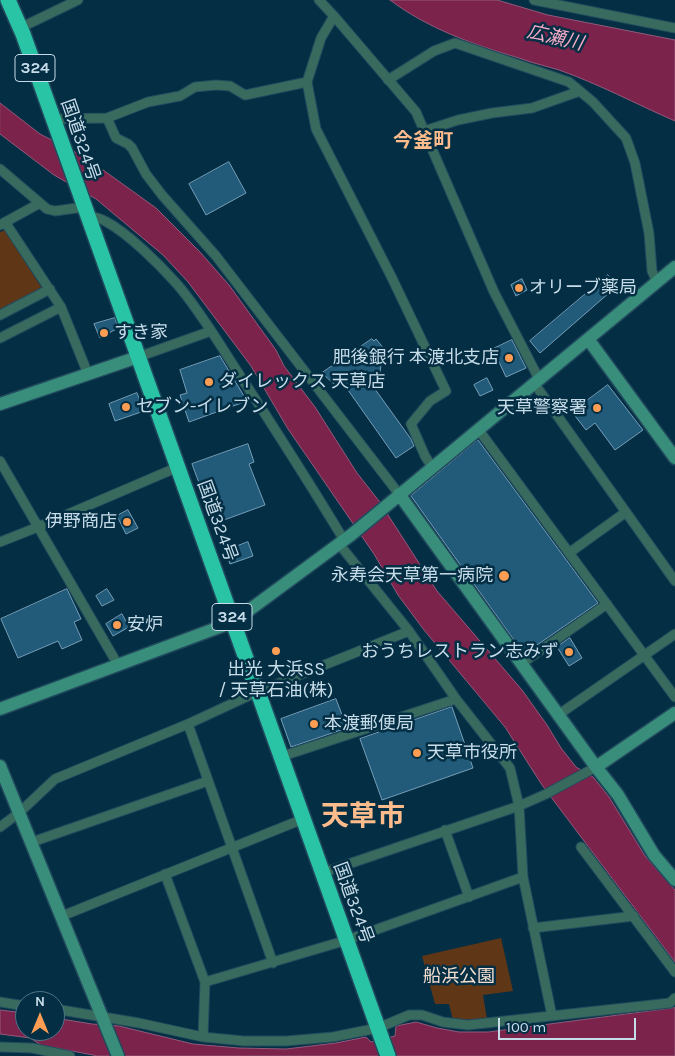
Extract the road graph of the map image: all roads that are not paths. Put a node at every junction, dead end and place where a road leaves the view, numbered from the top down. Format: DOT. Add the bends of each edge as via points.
graph roads {
  1 [pos="8,0"];
  2 [pos="78,0"];
  3 [pos="318,0"];
  4 [pos="534,0"];
  5 [pos="334,16"];
  6 [pos="20,28"];
  7 [pos="675,28"];
  8 [pos="388,80"];
  9 [pos="307,82"];
  10 [pos="580,91"];
  11 [pos="53,118"];
  12 [pos="107,118"];
  13 [pos="424,131"];
  14 [pos="0,169"];
  15 [pos="40,203"];
  16 [pos="84,208"];
  17 [pos="2,224"];
  18 [pos="675,267"];
  19 [pos="656,282"];
  20 [pos="50,289"];
  21 [pos="62,307"];
  22 [pos="0,315"];
  23 [pos="211,332"];
  24 [pos="0,338"];
  25 [pos="588,339"];
  26 [pos="138,357"];
  27 [pos="88,374"];
  28 [pos="537,381"];
  29 [pos="0,404"];
  30 [pos="478,429"];
  31 [pos="675,458"];
  32 [pos="0,461"];
  33 [pos="178,467"];
  34 [pos="432,467"];
  35 [pos="399,494"];
  36 [pos="626,512"];
  37 [pos="38,527"];
  38 [pos="345,540"];
  39 [pos="0,542"];
  40 [pos="569,553"];
  41 [pos="675,581"];
  42 [pos="607,604"];
  43 [pos="233,622"];
  44 [pos="409,631"];
  45 [pos="675,634"];
  46 [pos="644,655"];
  47 [pos="522,664"];
  48 [pos="118,665"];
  49 [pos="257,692"];
  50 [pos="675,697"];
  51 [pos="456,699"];
  52 [pos="0,708"];
  53 [pos="675,713"];
  54 [pos="558,714"];
  55 [pos="188,724"];
  56 [pos="280,757"];
  57 [pos="0,766"];
  58 [pos="593,769"];
  59 [pos="208,781"];
  60 [pos="519,806"];
  61 [pos="20,812"];
  62 [pos="303,819"];
  63 [pos="0,827"];
  64 [pos="445,830"];
  65 [pos="32,842"];
  66 [pos="231,847"];
  67 [pos="580,847"];
  68 [pos="322,873"];
  69 [pos="166,874"];
  70 [pos="523,878"];
  71 [pos="675,880"];
  72 [pos="469,897"];
  73 [pos="62,916"];
  74 [pos="634,916"];
  75 [pos="533,928"];
  76 [pos="347,940"];
  77 [pos="273,963"];
  78 [pos="675,972"];
  79 [pos="205,982"];
  80 [pos="675,998"];
  81 [pos="0,1002"];
  82 [pos="15,1004"];
  83 [pos="65,1011"];
  84 [pos="552,1016"];
  85 [pos="104,1018"];
  86 [pos="379,1031"];
  87 [pos="203,1038"];
  88 [pos="0,1046"];
  89 [pos="70,1056"];
  90 [pos="118,1056"];
  91 [pos="388,1056"];
  1 -- 6 [label="highway, 国道324号 / 324"];
  2 -- 6 [label="street"];
  3 -- 5 [label="street"];
  4 -- 7 [label="street"];
  5 -- 8 [label="street"];
  5 -- 9 [label="street" via="321,38"];
  6 -- 11 [label="highway, 国道324号 / 324"];
  8 -- 10 [label="street" via="434,51 455,43 569,82"];
  8 -- 13 [label="street" via="416,112"];
  9 -- 12 [label="street" via="245,95 230,86 195,87 180,96 148,102"];
  9 -- 34 [label="street" via="316,129 446,391 430,401 411,424"];
  10 -- 13 [label="street" via="532,108 458,120"];
  10 -- 19 [label="street" via="626,138 635,163"];
  11 -- 12 [label="street"];
  11 -- 16 [label="highway, 国道324号 / 324"];
  12 -- 35 [label="street" via="116,138 132,148 162,195 216,256"];
  13 -- 28 [label="street" via="494,292"];
  14 -- 15 [label="street"];
  15 -- 16 [label="street" via="55,211"];
  15 -- 17 [label="street"];
  16 -- 23 [label="street" via="106,221 154,260 177,285"];
  16 -- 26 [label="highway, 国道324号 / 324"];
  17 -- 20 [label="street"];
  18 -- 19 [label="street"];
  19 -- 25 [label="street"];
  20 -- 21 [label="street"];
  20 -- 22 [label="street"];
  21 -- 24 [label="street"];
  21 -- 27 [label="street"];
  23 -- 26 [label="street"];
  23 -- 38 [label="street"];
  25 -- 28 [label="street"];
  25 -- 31 [label="street"];
  26 -- 27 [label="street"];
  26 -- 33 [label="highway, 国道324号 / 324"];
  27 -- 29 [label="street"];
  28 -- 30 [label="street"];
  28 -- 36 [label="street"];
  30 -- 34 [label="street"];
  30 -- 40 [label="street"];
  32 -- 37 [label="street"];
  33 -- 37 [label="street"];
  33 -- 43 [label="highway, 国道324号 / 324"];
  34 -- 35 [label="street"];
  35 -- 38 [label="street"];
  35 -- 47 [label="street"];
  36 -- 40 [label="street"];
  36 -- 41 [label="street"];
  37 -- 39 [label="street"];
  37 -- 48 [label="street"];
  38 -- 43 [label="street"];
  38 -- 44 [label="street"];
  40 -- 42 [label="street"];
  42 -- 46 [label="street"];
  42 -- 47 [label="street"];
  43 -- 48 [label="street"];
  43 -- 49 [label="highway, 国道324号 / 324"];
  44 -- 49 [label="street"];
  44 -- 51 [label="street"];
  45 -- 46 [label="street"];
  46 -- 50 [label="street"];
  46 -- 54 [label="street"];
  47 -- 54 [label="street"];
  48 -- 52 [label="street"];
  49 -- 55 [label="street"];
  49 -- 56 [label="highway, 国道324号 / 324"];
  51 -- 56 [label="street"];
  51 -- 60 [label="street" via="510,768"];
  53 -- 58 [label="street"];
  54 -- 58 [label="street"];
  55 -- 59 [label="street"];
  55 -- 61 [label="street" via="55,779"];
  56 -- 62 [label="highway, 国道324号 / 324"];
  57 -- 61 [label="street"];
  58 -- 60 [label="street"];
  58 -- 71 [label="street" via="618,795 654,855"];
  59 -- 65 [label="street"];
  59 -- 66 [label="street"];
  60 -- 64 [label="street"];
  60 -- 70 [label="street"];
  61 -- 63 [label="street"];
  61 -- 65 [label="street"];
  62 -- 66 [label="street"];
  62 -- 68 [label="highway, 国道324号 / 324"];
  64 -- 68 [label="street"];
  64 -- 72 [label="street"];
  65 -- 73 [label="street"];
  66 -- 69 [label="street"];
  66 -- 77 [label="street"];
  67 -- 74 [label="street"];
  68 -- 76 [label="highway, 国道324号 / 324"];
  69 -- 73 [label="street"];
  69 -- 79 [label="street"];
  70 -- 72 [label="street"];
  70 -- 75 [label="street"];
  72 -- 76 [label="street"];
  73 -- 85 [label="street"];
  74 -- 75 [label="street"];
  74 -- 78 [label="street"];
  75 -- 84 [label="street"];
  76 -- 77 [label="street"];
  76 -- 86 [label="highway, 国道324号 / 324"];
  77 -- 79 [label="street"];
  79 -- 87 [label="street"];
  80 -- 84 [label="street" via="670,1003"];
  81 -- 82 [label="street"];
  83 -- 85 [label="street"];
  84 -- 86 [label="street" via="468,1025 409,1015"];
  85 -- 87 [label="street"];
  85 -- 90 [label="street"];
  86 -- 87 [label="street" via="286,1041"];
  86 -- 91 [label="highway, 国道324号 / 324"];
  88 -- 89 [label="street" via="32,1048"];
}
